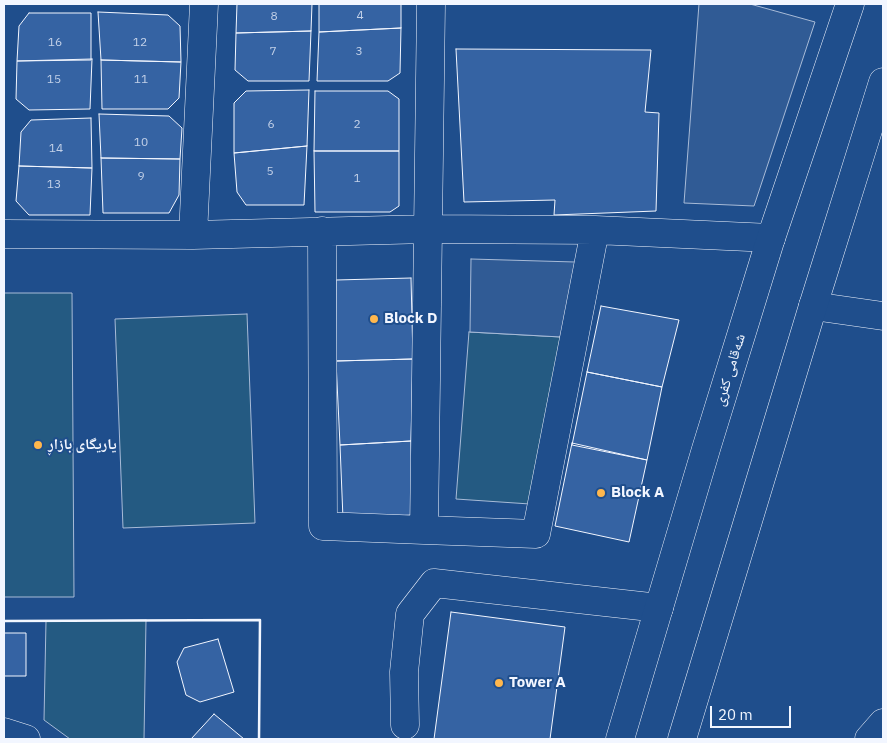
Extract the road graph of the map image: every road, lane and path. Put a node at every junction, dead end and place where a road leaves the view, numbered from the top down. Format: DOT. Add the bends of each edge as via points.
graph roads {
  1 [pos="204,4"];
  2 [pos="431,4"];
  3 [pos="850,4"];
  4 [pos="883,82"];
  5 [pos="878,117"];
  6 [pos="428,229"];
  7 [pos="595,230"];
  8 [pos="322,231"];
  9 [pos="4,234"];
  10 [pos="193,235"];
  11 [pos="771,238"];
  12 [pos="813,306"];
  13 [pos="883,316"];
  14 [pos="424,530"];
  15 [pos="659,608"];
  16 [pos="883,723"];
  17 [pos="405,725"];
  18 [pos="4,732"];
  19 [pos="26,739"];
  20 [pos="620,739"];
  21 [pos="682,739"];
  22 [pos="869,739"];
  1 -- 10 [label="main road"];
  2 -- 6 [label="main road"];
  3 -- 11 [label="main road, شەقامی کفری"];
  4 -- 5 [label="main road"];
  5 -- 12 [label="main road"];
  6 -- 7 [label="main road"];
  6 -- 8 [label="main road"];
  6 -- 14 [label="main road"];
  7 -- 11 [label="main road"];
  7 -- 14 [label="main road" via="536,534"];
  8 -- 10 [label="main road"];
  8 -- 14 [label="main road" via="323,526"];
  9 -- 10 [label="main road"];
  11 -- 15 [label="main road, شەقامی کفری"];
  12 -- 13 [label="main road"];
  12 -- 21 [label="main road"];
  15 -- 17 [label="main road" via="434,583 410,614 404,672"];
  15 -- 20 [label="main road, شەقامی کفری"];
  16 -- 22 [label="main road"];
  18 -- 19 [label="main road"];
}
